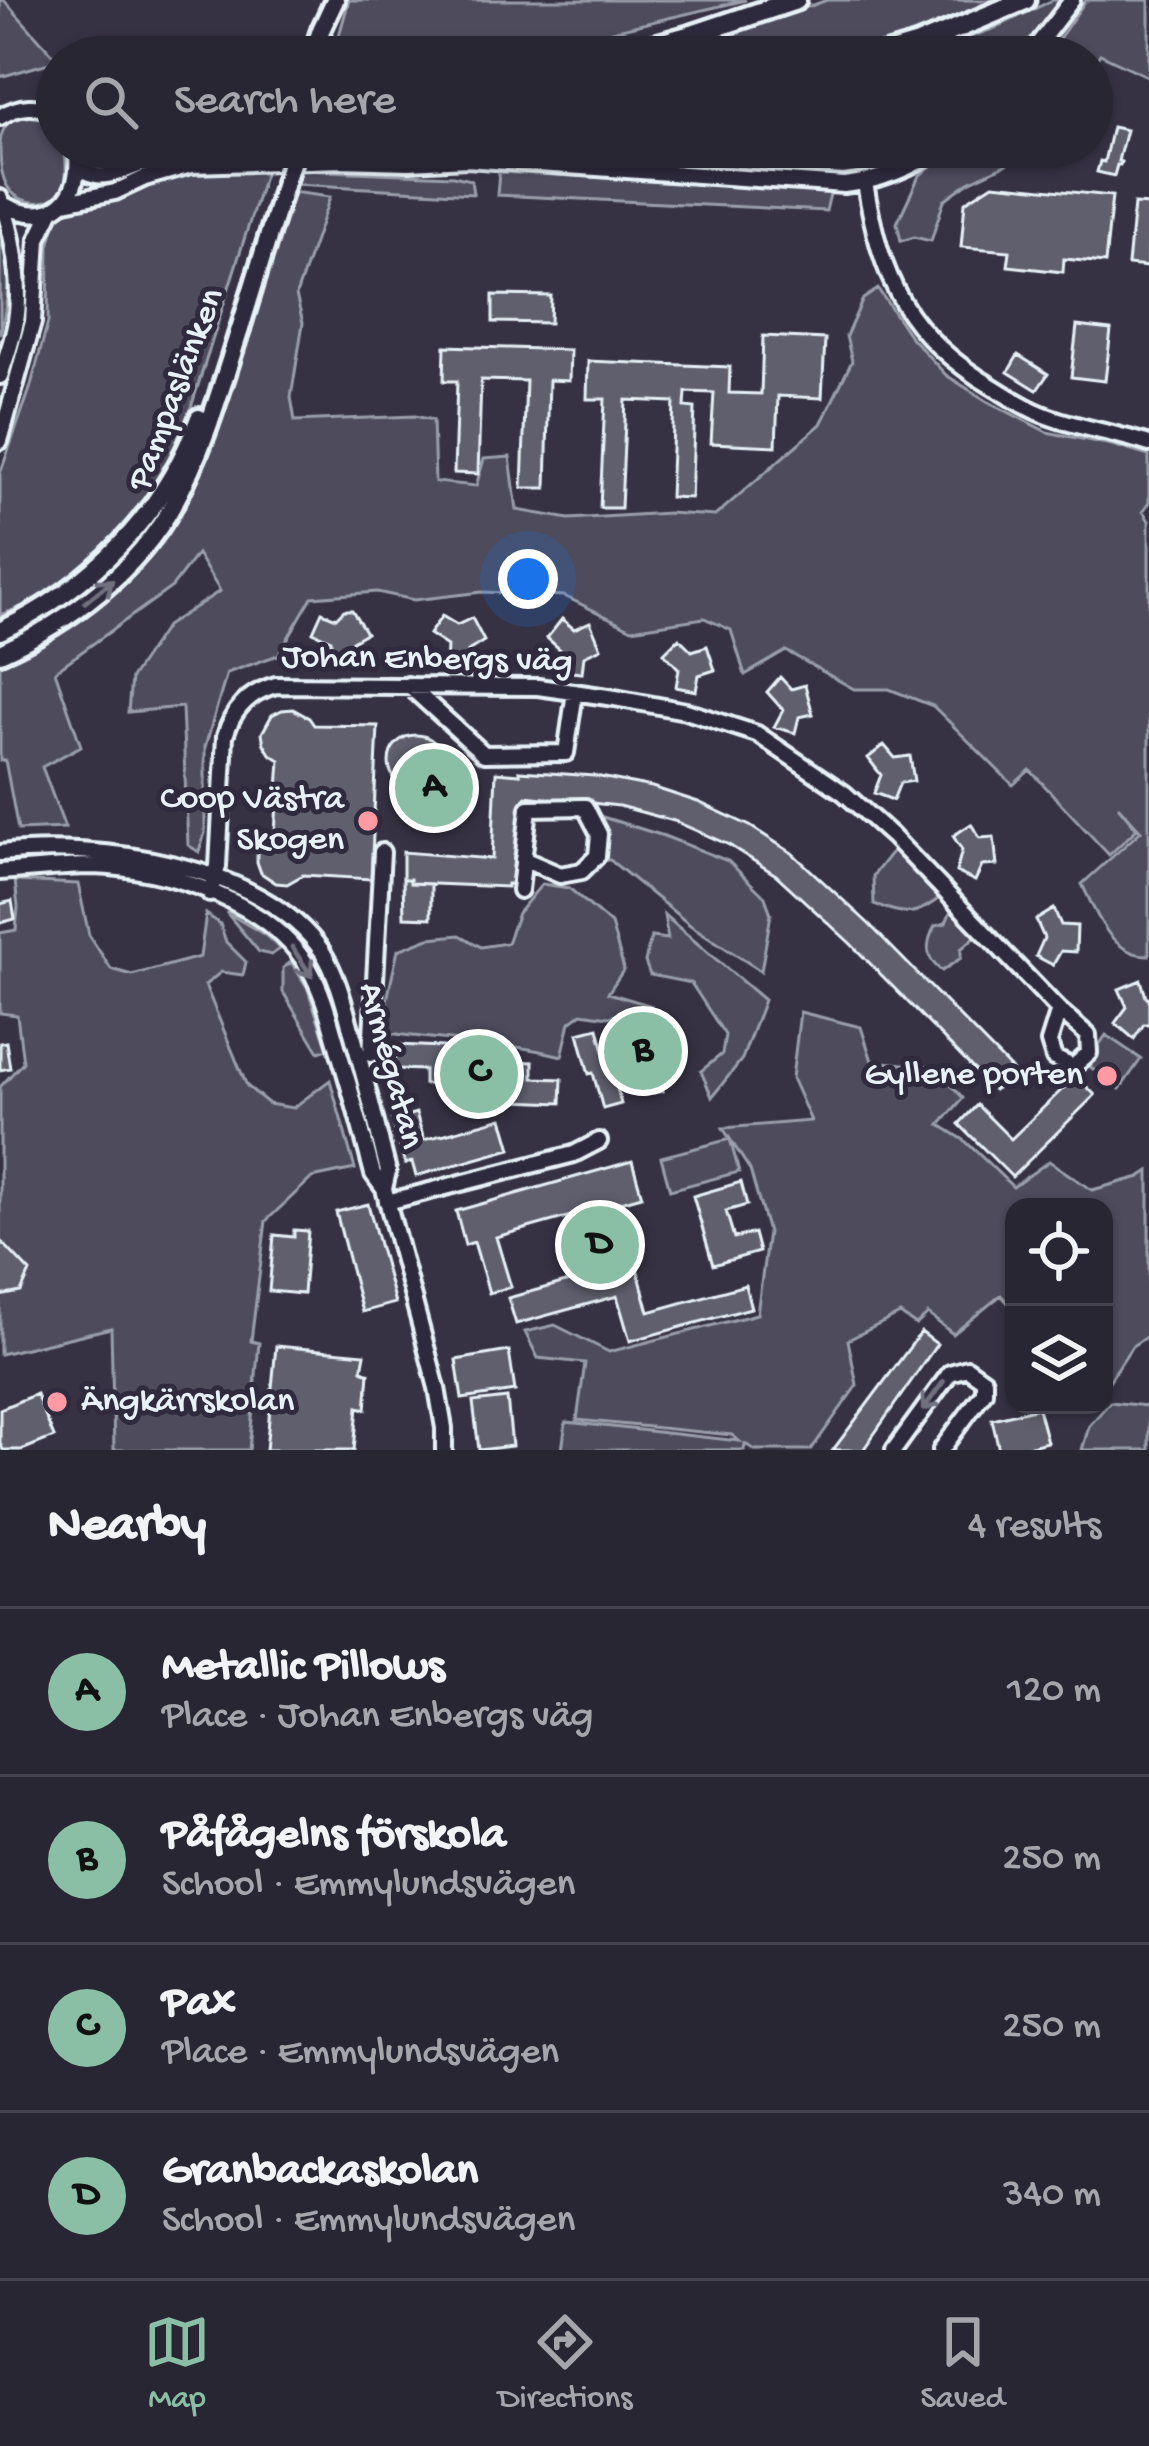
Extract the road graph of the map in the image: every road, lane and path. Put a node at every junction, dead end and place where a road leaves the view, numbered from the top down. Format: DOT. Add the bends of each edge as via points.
graph roads {
  1 [pos="796,0"];
  2 [pos="1024,0"];
  3 [pos="1072,0"];
  4 [pos="333,6"];
  5 [pos="319,36"];
  6 [pos="331,36"];
  7 [pos="688,36"];
  8 [pos="934,36"];
  9 [pos="1044,36"];
  10 [pos="36,108"];
  11 [pos="0,117"];
  12 [pos="77,168"];
  13 [pos="84,168"];
  14 [pos="128,168"];
  15 [pos="180,168"];
  16 [pos="278,168"];
  17 [pos="289,168"];
  18 [pos="594,168"];
  19 [pos="905,168"];
  20 [pos="865,183"];
  21 [pos="2,201"];
  22 [pos="65,202"];
  23 [pos="51,212"];
  24 [pos="234,327"];
  25 [pos="0,376"];
  26 [pos="0,441"];
  27 [pos="1149,444"];
  28 [pos="0,631"];
  29 [pos="0,653"];
  30 [pos="408,685"];
  31 [pos="575,692"];
  32 [pos="382,852"];
  33 [pos="0,854"];
  34 [pos="523,859"];
  35 [pos="0,872"];
  36 [pos="190,877"];
  37 [pos="213,886"];
  38 [pos="520,890"];
  39 [pos="1059,1010"];
  40 [pos="371,1054"];
  41 [pos="599,1141"];
  42 [pos="386,1196"];
  43 [pos="444,1450"];
  44 [pos="894,1450"];
  45 [pos="941,1450"];
  1 -- 7 [label="highway"];
  2 -- 8 [label="highway"];
  3 -- 9 [label="street"];
  4 -- 5 [label="main road"];
  4 -- 6 [label="main road"];
  10 -- 11 [label="street"];
  12 -- 22 [label="street"];
  13 -- 14 [label="street" via="112,175"];
  15 -- 22 [label="street"];
  16 -- 24 [label="main road, Pampaslänken"];
  17 -- 24 [label="main road, Pampaslänken, bridge"];
  18 -- 20 [label="street"];
  19 -- 20 [label="street"];
  20 -- 27 [label="street" via="889,277 938,349 1041,414"];
  21 -- 23 [label="street" via="18,212"];
  21 -- 25 [label="street" via="17,290"];
  22 -- 23 [label="street"];
  23 -- 26 [label="street" via="38,239 33,322"];
  24 -- 28 [label="main road, Pampaslänken" via="195,428 131,536 92,572"];
  29 -- 24 [label="main road, Pampaslänken, one-way" via="81,605 143,550 191,469"];
  30 -- 31 [label="street, Johan Enbergs väg"];
  30 -- 31 [label="street" via="481,758 566,753"];
  30 -- 37 [label="street, Johan Enbergs väg" via="276,685 252,694 226,736"];
  31 -- 39 [label="street, Johan Enbergs väg" via="686,711 757,734 892,836"];
  32 -- 40 [label="street"];
  33 -- 36 [label="street, Armégatan" via="124,854"];
  34 -- 34 [label="street" via="529,808 585,807 599,835 597,856 582,872 560,874"];
  34 -- 38 [label="street"];
  35 -- 36 [label="street, Armégatan" via="74,866"];
  36 -- 37 [label="street, Armégatan"];
  37 -- 42 [label="street, Armégatan" via="251,893 322,952 364,1077 388,1171"];
  41 -- 42 [label="street" via="574,1154"];
  42 -- 43 [label="street, Armégatan" via="437,1388"];
  45 -- 44 [label="street, one-way" via="984,1392 984,1380 967,1368 950,1373"];
}
